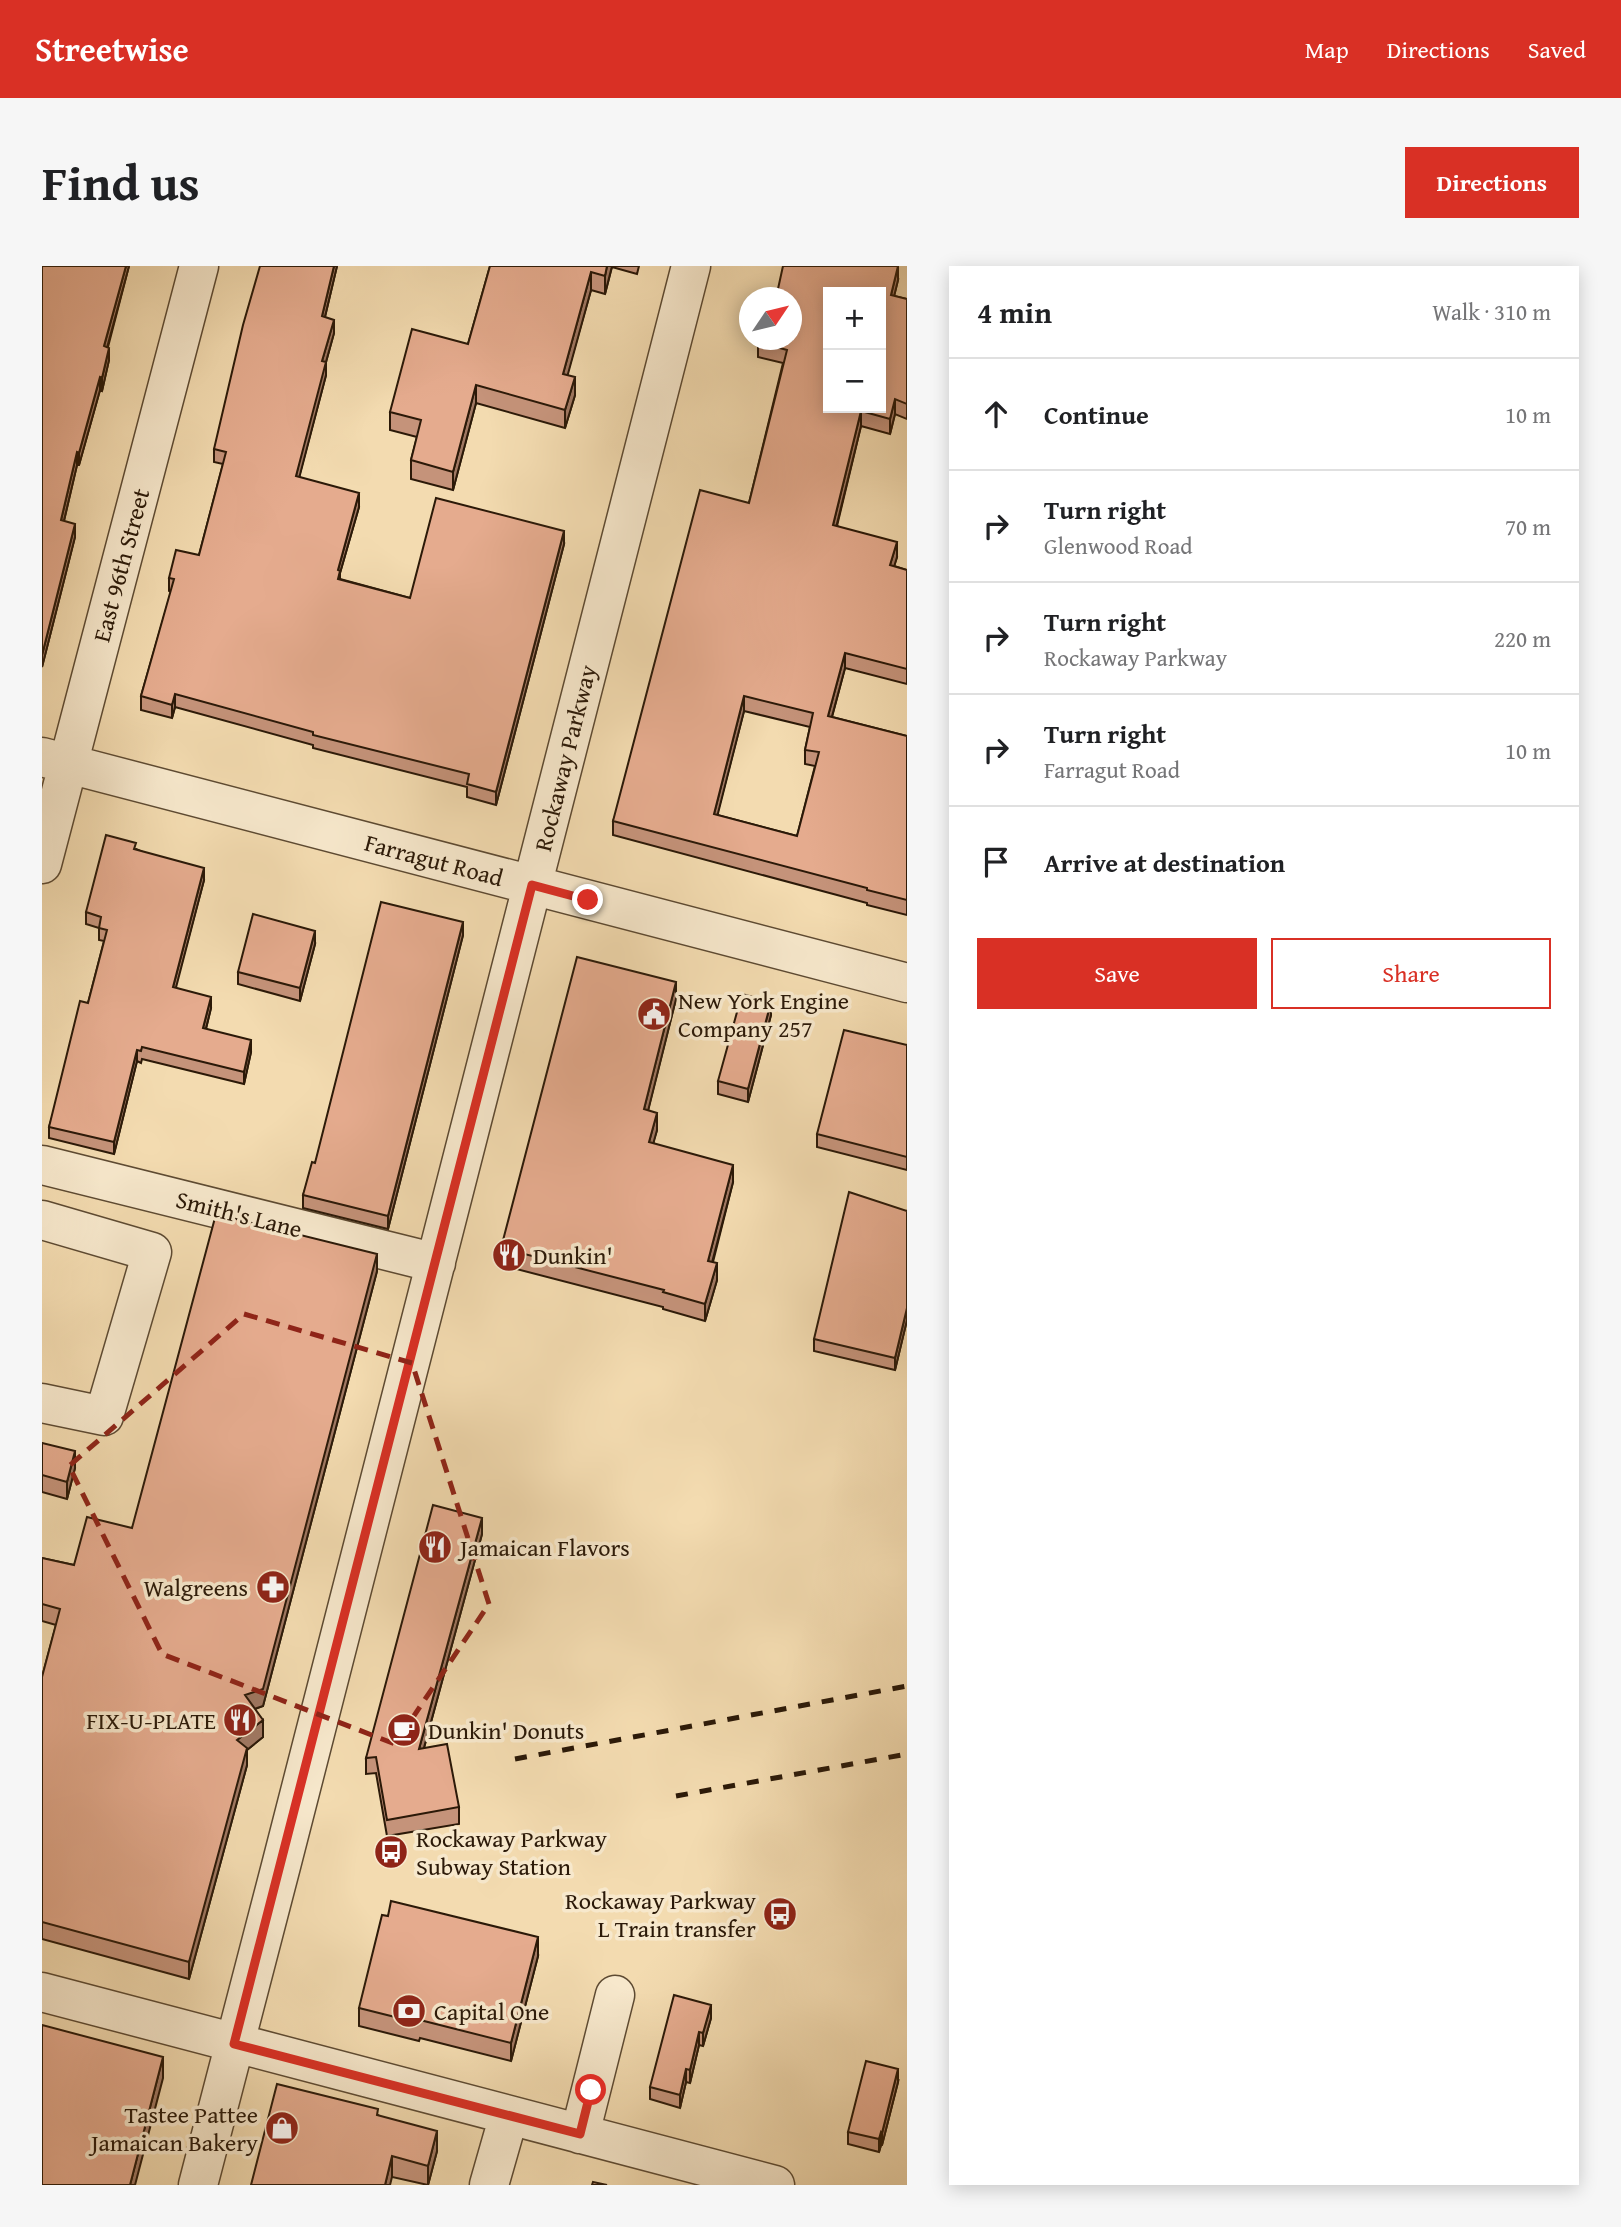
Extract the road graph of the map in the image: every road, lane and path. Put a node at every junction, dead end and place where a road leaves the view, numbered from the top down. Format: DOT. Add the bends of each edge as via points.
graph roads {
  1 [pos="200,266"];
  2 [pos="691,266"];
  3 [pos="56,761"];
  4 [pos="42,864"];
  5 [pos="532,885"];
  6 [pos="907,983"];
  7 [pos="42,1165"];
  8 [pos="42,1220"];
  9 [pos="436,1263"];
  10 [pos="42,1403"];
  11 [pos="42,1992"];
  12 [pos="615,1995"];
  13 [pos="234,2044"];
  14 [pos="509,2115"];
  15 [pos="580,2134"];
  16 [pos="760,2183"];
  17 [pos="198,2185"];
  18 [pos="489,2185"];
  1 -- 3 [label="street, East 96th Street"];
  2 -- 5 [label="street, Rockaway Parkway"];
  3 -- 4 [label="street, East 96th Street"];
  3 -- 5 [label="street, Farragut Road"];
  5 -- 6 [label="street, Farragut Road"];
  5 -- 9 [label="street, Rockaway Parkway"];
  7 -- 9 [label="street, Smith's Lane"];
  8 -- 10 [label="street" via="152,1252 104,1416"];
  9 -- 13 [label="street, Rockaway Parkway"];
  11 -- 13 [label="street"];
  12 -- 15 [label="street"];
  13 -- 14 [label="street"];
  13 -- 17 [label="street, Rockaway Parkway"];
  14 -- 15 [label="street"];
  14 -- 18 [label="street"];
  15 -- 16 [label="street"];
}
